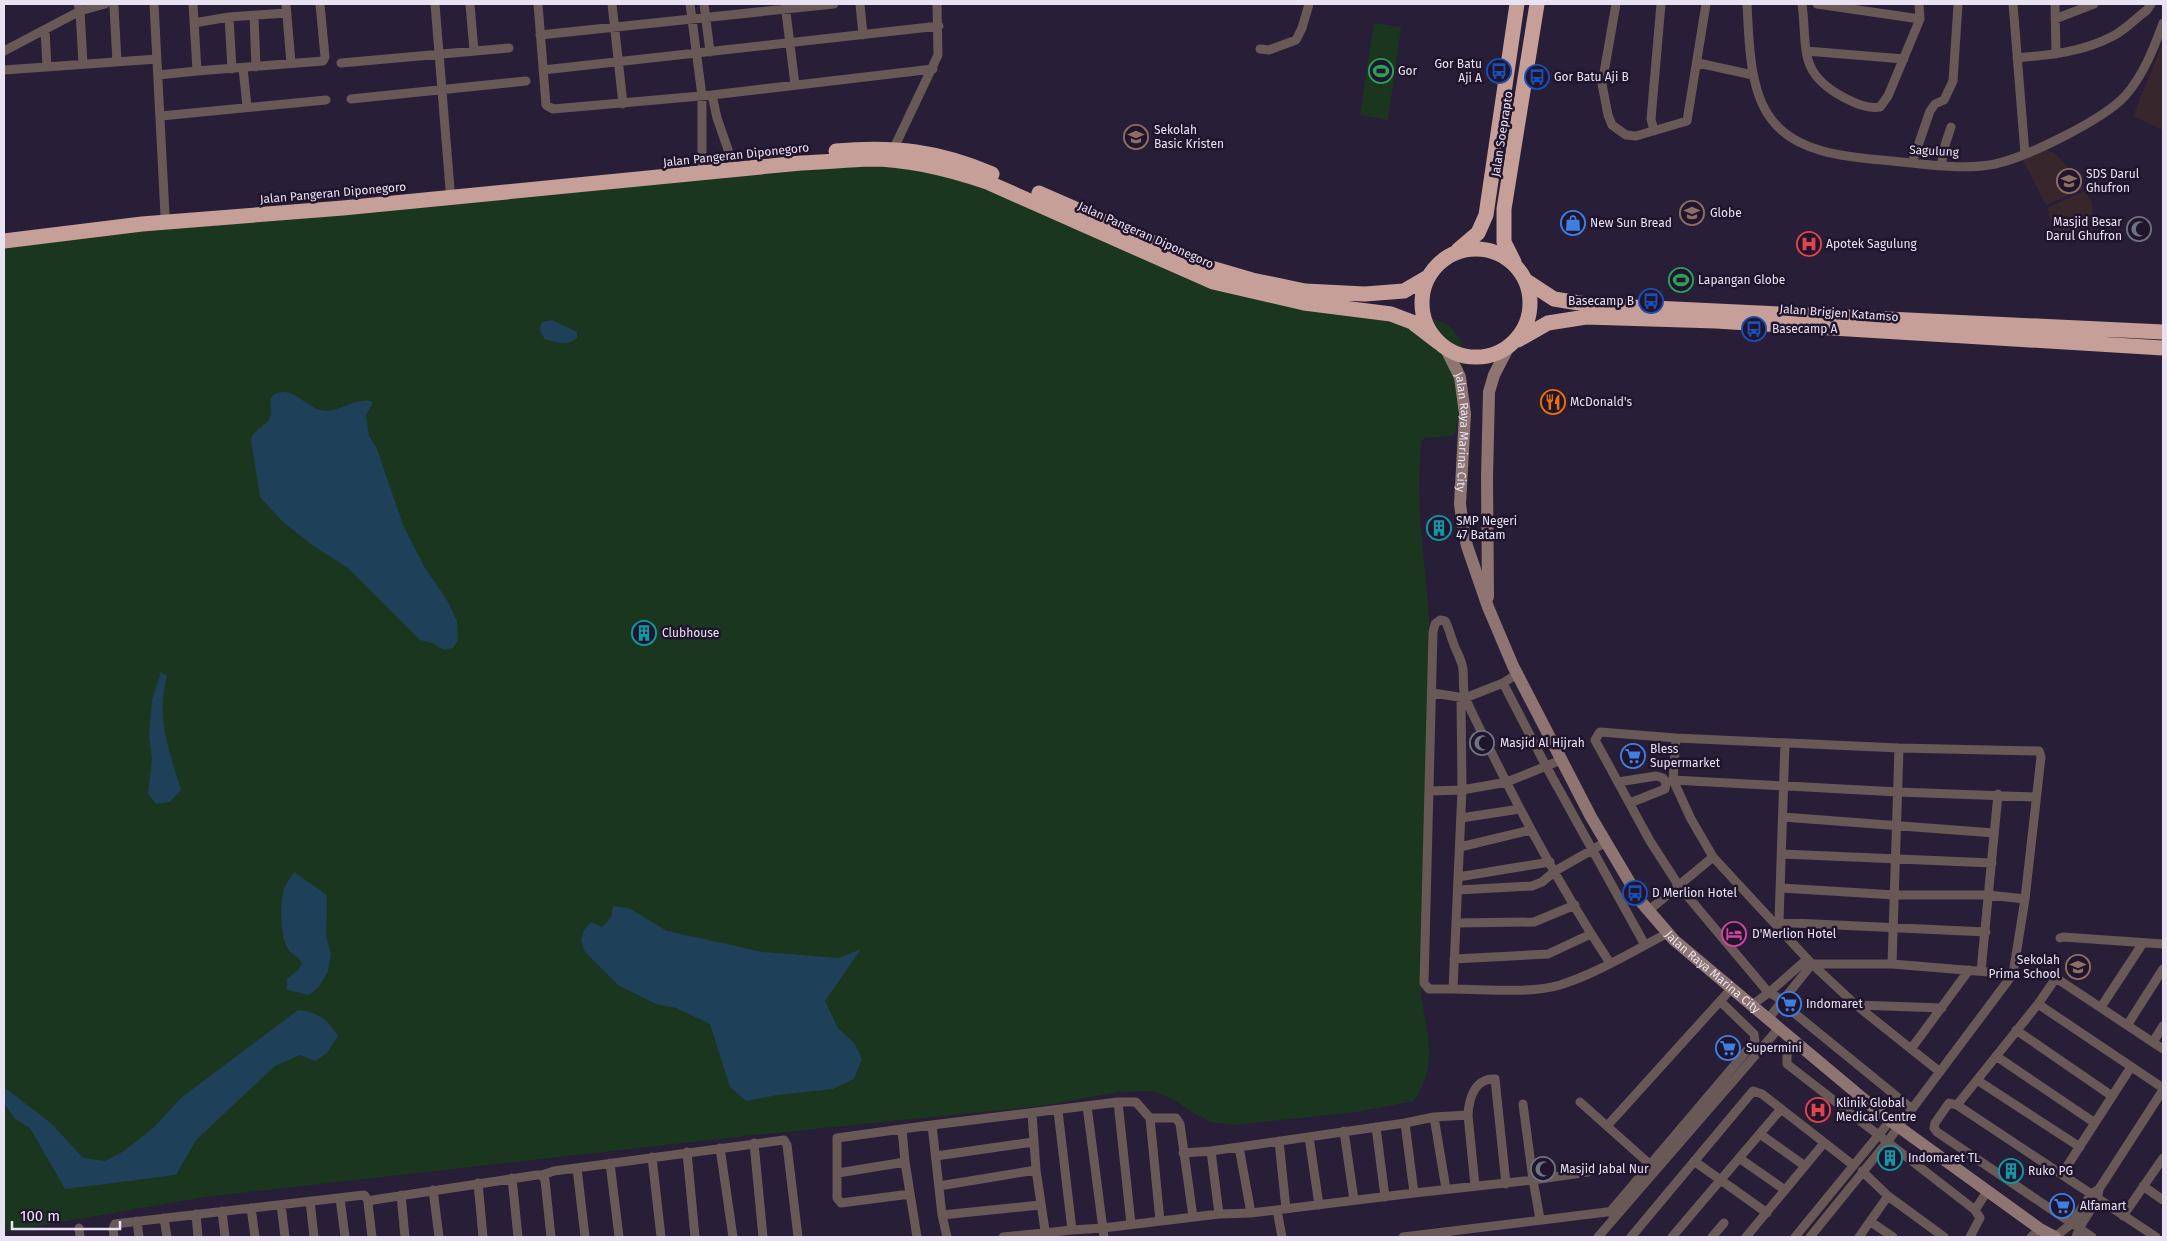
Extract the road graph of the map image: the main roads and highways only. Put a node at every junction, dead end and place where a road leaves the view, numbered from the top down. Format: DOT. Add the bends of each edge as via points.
graph roads {
  1 [pos="1517,4"];
  2 [pos="1536,4"];
  3 [pos="4,231"];
  4 [pos="4,241"];
  5 [pos="1455,252"];
  6 [pos="1515,266"];
  7 [pos="1428,277"];
  8 [pos="1526,280"];
  9 [pos="1877,324"];
  10 [pos="2163,332"];
  11 [pos="1514,343"];
  12 [pos="1442,345"];
  13 [pos="2163,348"];
  14 [pos="1488,606"];
  15 [pos="2035,1233"];
  16 [pos="2055,1237"];
  1 -- 5 [label="highway, Jalan Soeprapto" via="1486,215 1478,233"];
  2 -- 6 [label="highway, Jalan Soeprapto" via="1504,209 1504,242"];
  3 -- 7 [label="highway, Jalan Pangeran Diponegoro" via="865,149 948,157 1211,268 1252,280 1305,291 1365,294 1404,292"];
  4 -- 12 [label="highway, Jalan Pangeran Diponegoro" via="142,224 343,208 800,163 888,160 954,171 987,182 1213,282 1304,303 1391,314 1412,322"];
  5 -- 6 [label="highway" via="1473,248 1491,250 1508,258"];
  5 -- 7 [label="highway" via="1439,262"];
  6 -- 8 [label="highway"];
  7 -- 12 [label="highway" via="1422,294 1422,311 1428,328"];
  8 -- 9 [label="highway, Jalan Brigjen Katamso" via="1554,299 1591,304"];
  8 -- 11 [label="highway" via="1531,307 1527,325"];
  9 -- 10 [label="highway, Jalan Brigjen Katamso" via="1972,321"];
  9 -- 11 [label="highway, Jalan Brigjen Katamso" via="1586,318 1548,323"];
  9 -- 13 [label="highway, Jalan Brigjen Katamso"];
  11 -- 12 [label="highway" via="1488,357 1470,358"];
  11 -- 14 [label="main road, Jalan Raya Marina City" via="1494,375 1489,392"];
  12 -- 14 [label="main road, Jalan Raya Marina City" via="1460,377 1465,414 1460,504 1467,546"];
  14 -- 15 [label="main road, Jalan Raya Marina City" via="1517,674 1606,842 1648,911 1668,934 1894,1124 1988,1190"];
  15 -- 16 [label="main road, Jalan Raya Marina City"];
}
